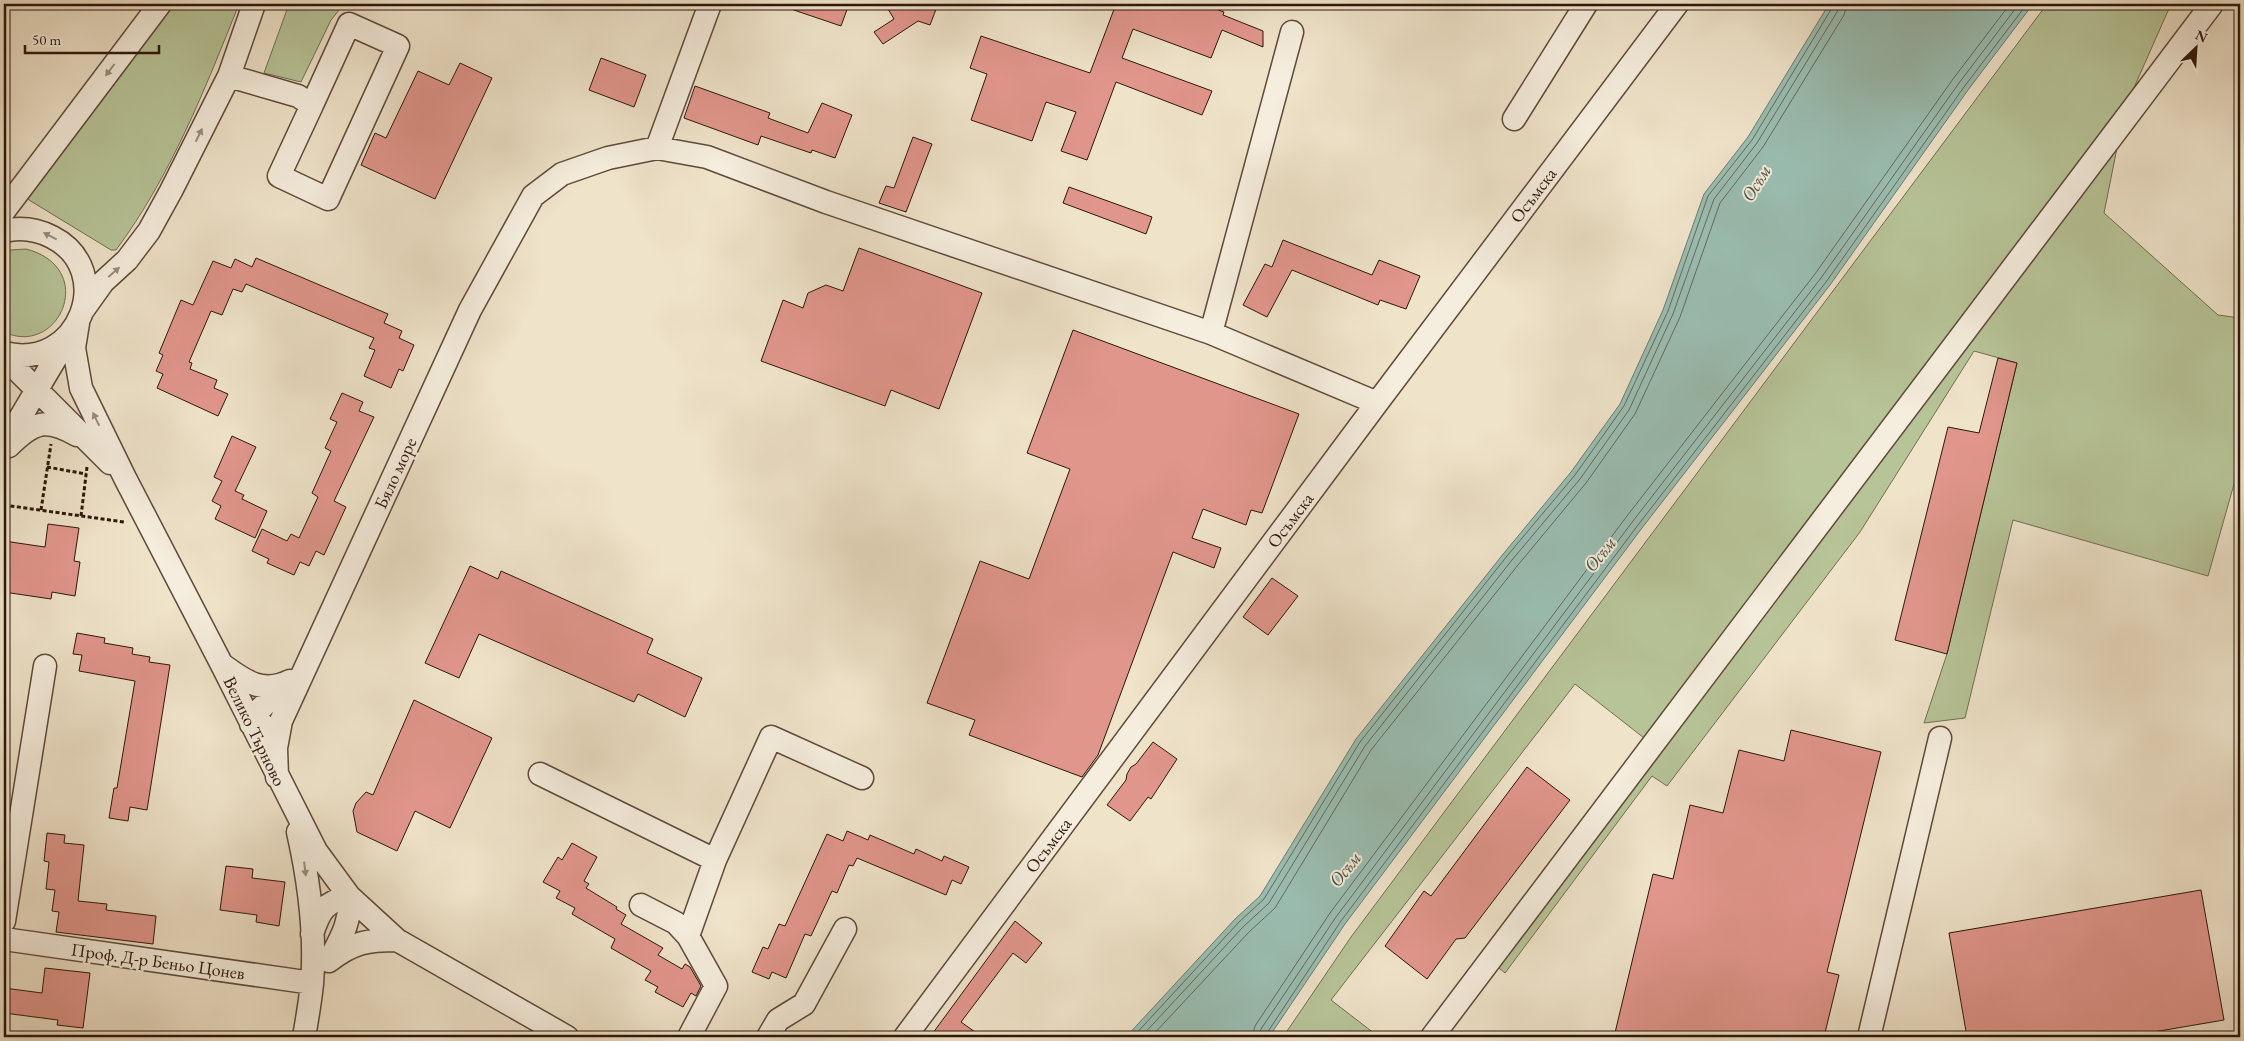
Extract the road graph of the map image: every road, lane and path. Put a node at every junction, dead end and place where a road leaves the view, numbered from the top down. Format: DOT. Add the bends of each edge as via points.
graph roads {
  1 [pos="160,4"];
  2 [pos="254,4"];
  3 [pos="710,4"];
  4 [pos="1586,4"];
  5 [pos="1677,4"];
  6 [pos="2212,4"];
  7 [pos="1292,32"];
  8 [pos="229,76"];
  9 [pos="312,105"];
  10 [pos="1514,119"];
  11 [pos="657,148"];
  12 [pos="4,211"];
  13 [pos="4,231"];
  14 [pos="77,322"];
  15 [pos="1211,333"];
  16 [pos="4,353"];
  17 [pos="4,357"];
  18 [pos="37,390"];
  19 [pos="1377,403"];
  20 [pos="51,439"];
  21 [pos="4,445"];
  22 [pos="4,452"];
  23 [pos="88,452"];
  24 [pos="47,467"];
  25 [pos="86,474"];
  26 [pos="124,478"];
  27 [pos="4,505"];
  28 [pos="41,510"];
  29 [pos="81,516"];
  30 [pos="124,522"];
  31 [pos="222,665"];
  32 [pos="45,666"];
  33 [pos="296,675"];
  34 [pos="287,707"];
  35 [pos="252,724"];
  36 [pos="1940,738"];
  37 [pos="540,774"];
  38 [pos="278,777"];
  39 [pos="862,778"];
  40 [pos="291,805"];
  41 [pos="715,860"];
  42 [pos="349,896"];
  43 [pos="642,905"];
  44 [pos="4,921"];
  45 [pos="845,929"];
  46 [pos="311,935"];
  47 [pos="688,936"];
  48 [pos="4,939"];
  49 [pos="397,940"];
  50 [pos="329,961"];
  51 [pos="312,983"];
  52 [pos="304,1037"];
  53 [pos="567,1037"];
  54 [pos="689,1037"];
  55 [pos="768,1037"];
  56 [pos="906,1037"];
  57 [pos="1432,1037"];
  58 [pos="1869,1037"];
  1 -- 12 [label="street, one-way"];
  2 -- 8 [label="street"];
  3 -- 11 [label="street"];
  4 -- 10 [label="street"];
  5 -- 19 [label="street, Осъмска"];
  6 -- 57 [label="street"];
  7 -- 15 [label="street"];
  8 -- 9 [label="street" via="298,96"];
  14 -- 8 [label="street, one-way" via="103,282 128,260 149,231"];
  9 -- 9 [label="street" via="280,176 328,199 398,46 349,24"];
  11 -- 15 [label="street" via="707,157 826,202"];
  11 -- 33 [label="street, Бяло море" via="608,158 562,174 533,196 470,310"];
  14 -- 13 [label="street, Велико Търново, one-way" via="86,290 82,271 73,254 58,240 41,231 21,228"];
  14 -- 16 [label="street" via="55,347 37,354 17,356"];
  14 -- 18 [label="street"];
  26 -- 14 [label="street, Велико Търново, one-way" via="81,388 74,348"];
  15 -- 19 [label="street"];
  17 -- 18 [label="street"];
  18 -- 21 [label="street"];
  18 -- 23 [label="street"];
  19 -- 56 [label="street, Осъмска"];
  20 -- 24 [label="path"];
  22 -- 23 [label="street" via="39,424 59,425"];
  23 -- 25 [label="path"];
  23 -- 26 [label="street"];
  24 -- 25 [label="path"];
  24 -- 28 [label="path"];
  25 -- 29 [label="path"];
  26 -- 31 [label="street, Велико Търново"];
  27 -- 28 [label="path"];
  28 -- 29 [label="path"];
  29 -- 30 [label="path"];
  31 -- 33 [label="street" via="245,682 268,688"];
  31 -- 35 [label="street, Велико Търново"];
  32 -- 44 [label="street"];
  33 -- 34 [label="street, Бяло море"];
  33 -- 35 [label="street" via="256,713"];
  34 -- 35 [label="street" via="277,718 265,724"];
  34 -- 38 [label="street, Бяло море" via="276,748"];
  35 -- 38 [label="street, Велико Търново"];
  36 -- 58 [label="street"];
  37 -- 41 [label="street"];
  38 -- 40 [label="street, Велико Търново"];
  39 -- 41 [label="street" via="771,737"];
  40 -- 42 [label="street, Велико Търново" via="316,851"];
  40 -- 46 [label="street, one-way" via="304,859"];
  41 -- 47 [label="street"];
  42 -- 46 [label="street" via="332,901 319,914"];
  42 -- 49 [label="street, Велико Търново"];
  42 -- 50 [label="street" via="345,931"];
  43 -- 47 [label="street" via="676,923"];
  45 -- 55 [label="street" via="804,1004 778,1020"];
  46 -- 51 [label="street"];
  47 -- 54 [label="street" via="716,986"];
  48 -- 51 [label="street, Проф. Д-р Беньо Цонев"];
  49 -- 50 [label="street" via="368,940 345,949"];
  49 -- 53 [label="street, Велико Търново"];
  50 -- 51 [label="street"];
  51 -- 52 [label="street"];
}
